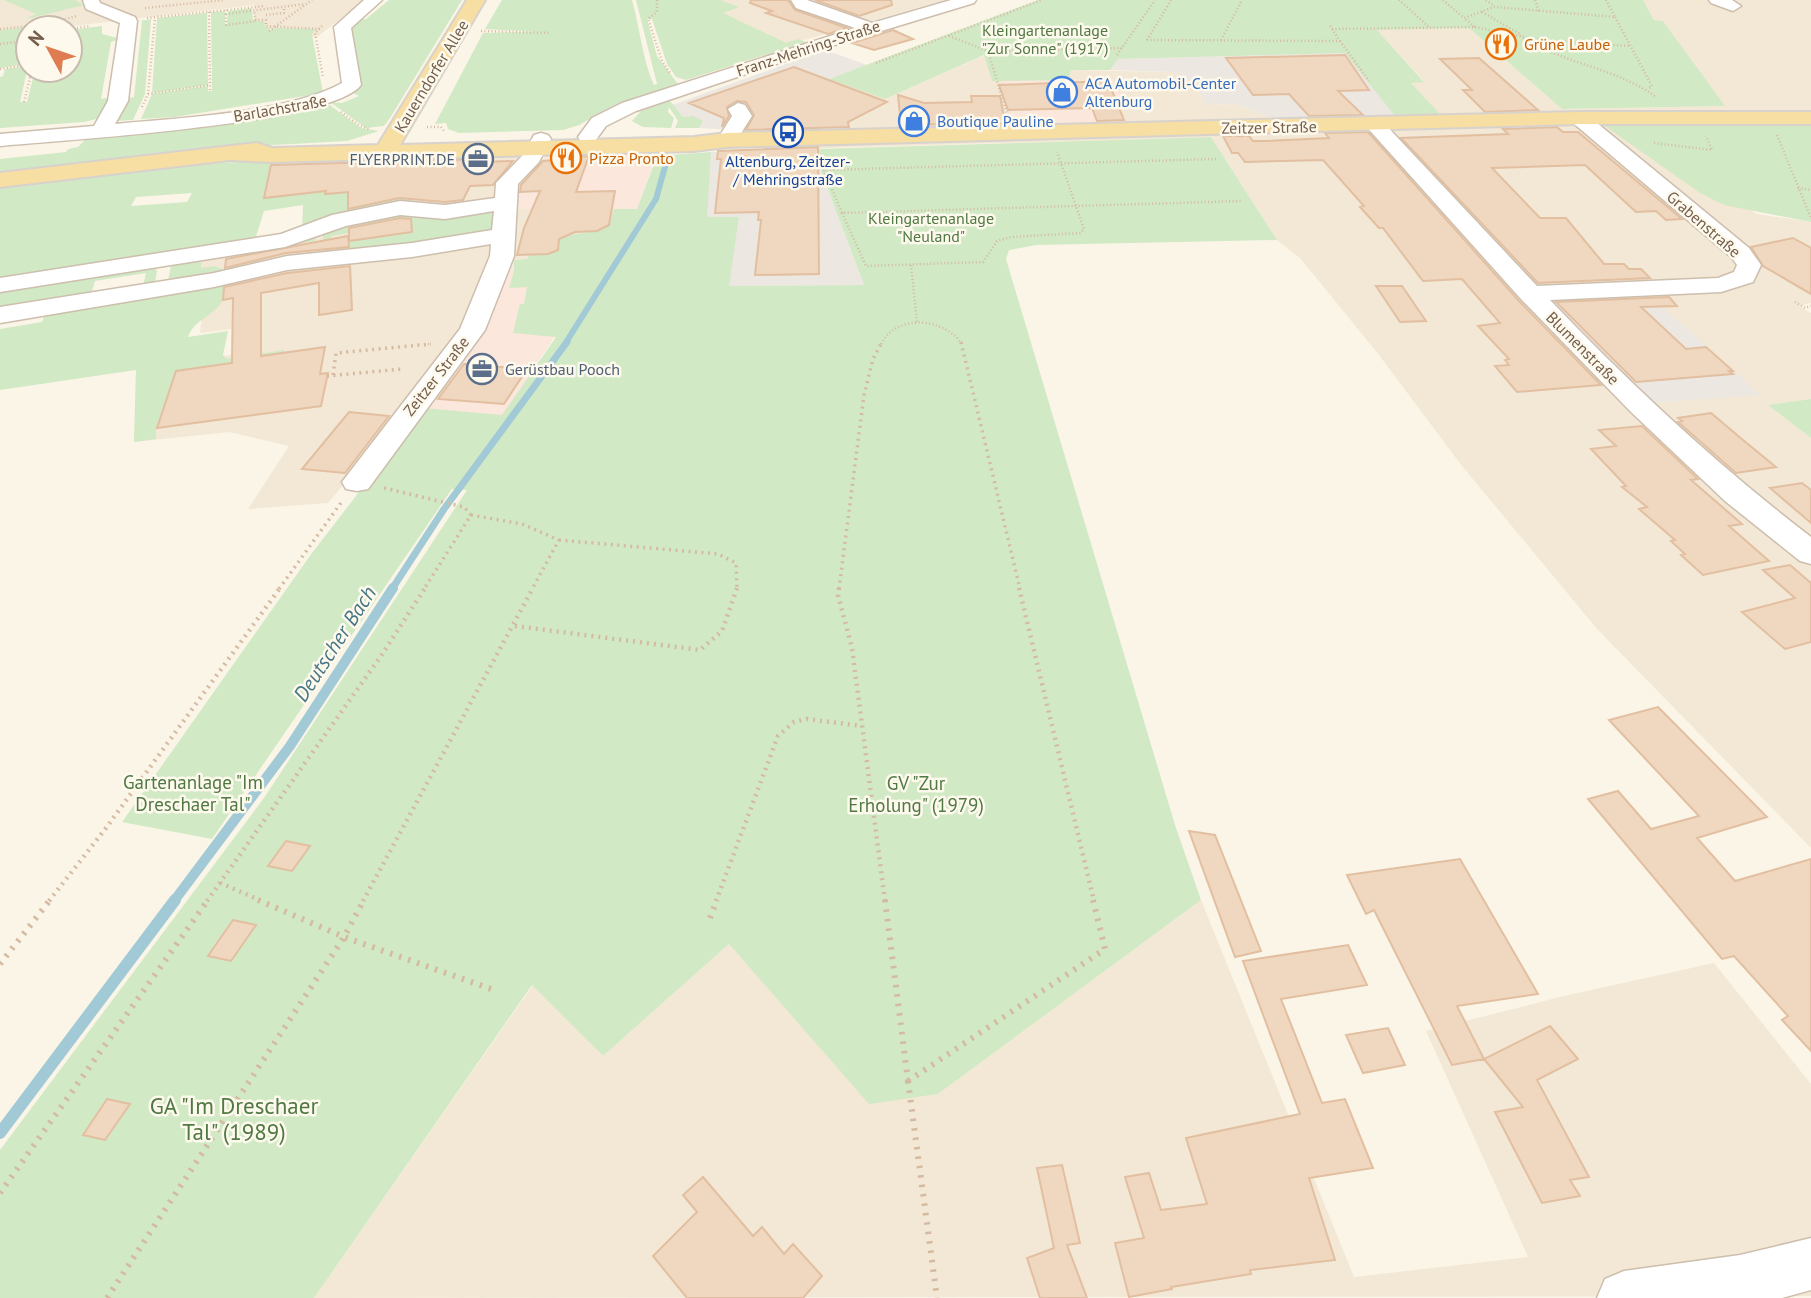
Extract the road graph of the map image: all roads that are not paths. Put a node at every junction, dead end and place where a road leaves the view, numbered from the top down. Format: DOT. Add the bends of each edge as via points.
graph roads {
  1 [pos="374,0"];
  2 [pos="476,0"];
  3 [pos="495,0"];
  4 [pos="799,0"];
  5 [pos="968,0"];
  6 [pos="1717,0"];
  7 [pos="96,5"];
  8 [pos="1734,6"];
  9 [pos="871,28"];
  10 [pos="441,96"];
  11 [pos="738,109"];
  12 [pos="1579,118"];
  13 [pos="1811,118"];
  14 [pos="1374,124"];
  15 [pos="102,130"];
  16 [pos="0,140"];
  17 [pos="727,140"];
  18 [pos="384,141"];
  19 [pos="597,142"];
  20 [pos="535,149"];
  21 [pos="545,177"];
  22 [pos="0,180"];
  23 [pos="503,203"];
  24 [pos="503,235"];
  25 [pos="184,256"];
  26 [pos="0,285"];
  27 [pos="177,286"];
  28 [pos="1530,295"];
  29 [pos="0,315"];
  30 [pos="357,482"];
  31 [pos="1811,553"];
  32 [pos="1811,1264"];
  33 [pos="1624,1298"];
  1 -- 15 [label="street, Barlachstraße" via="342,27 352,85 343,94 327,100"];
  2 -- 18 [label="main road, Kauerndorfer Allee"];
  3 -- 10 [label="main road, Kauerndorfer Allee"];
  4 -- 9 [label="street" via="802,5"];
  5 -- 9 [label="street, Franz-Mehring-Straße"];
  6 -- 8 [label="street"];
  7 -- 15 [label="street" via="135,15 118,101"];
  9 -- 19 [label="street, Franz-Mehring-Straße" via="648,100 624,115"];
  11 -- 17 [label="street" via="742,116"];
  12 -- 13 [label="main road, Zeitzer Straße"];
  12 -- 14 [label="main road, Zeitzer Straße"];
  12 -- 28 [label="street, Grabenstraße" via="1741,253 1749,265 1744,277 1721,285"];
  14 -- 17 [label="main road, Zeitzer Straße"];
  14 -- 28 [label="street, Blumenstraße"];
  15 -- 16 [label="street, Barlachstraße"];
  17 -- 19 [label="main road, Zeitzer Straße"];
  18 -- 20 [label="main road, Zeitzer Straße"];
  18 -- 22 [label="main road, Zeitzer Straße"];
  19 -- 20 [label="main road, Zeitzer Straße"];
  20 -- 21 [label="street"];
  20 -- 23 [label="street, Zeitzer Straße" via="507,183"];
  23 -- 24 [label="street, Zeitzer Straße"];
  23 -- 25 [label="street" via="445,212 400,208 340,220 285,240"];
  24 -- 27 [label="street" via="287,263"];
  24 -- 30 [label="street, Zeitzer Straße" via="502,256 472,330"];
  25 -- 26 [label="street"];
  25 -- 27 [label="street" via="171,261 161,274 162,280"];
  27 -- 29 [label="street"];
  28 -- 31 [label="street, Blumenstraße" via="1735,493"];
  32 -- 33 [label="street" via="1740,1282"];
}
